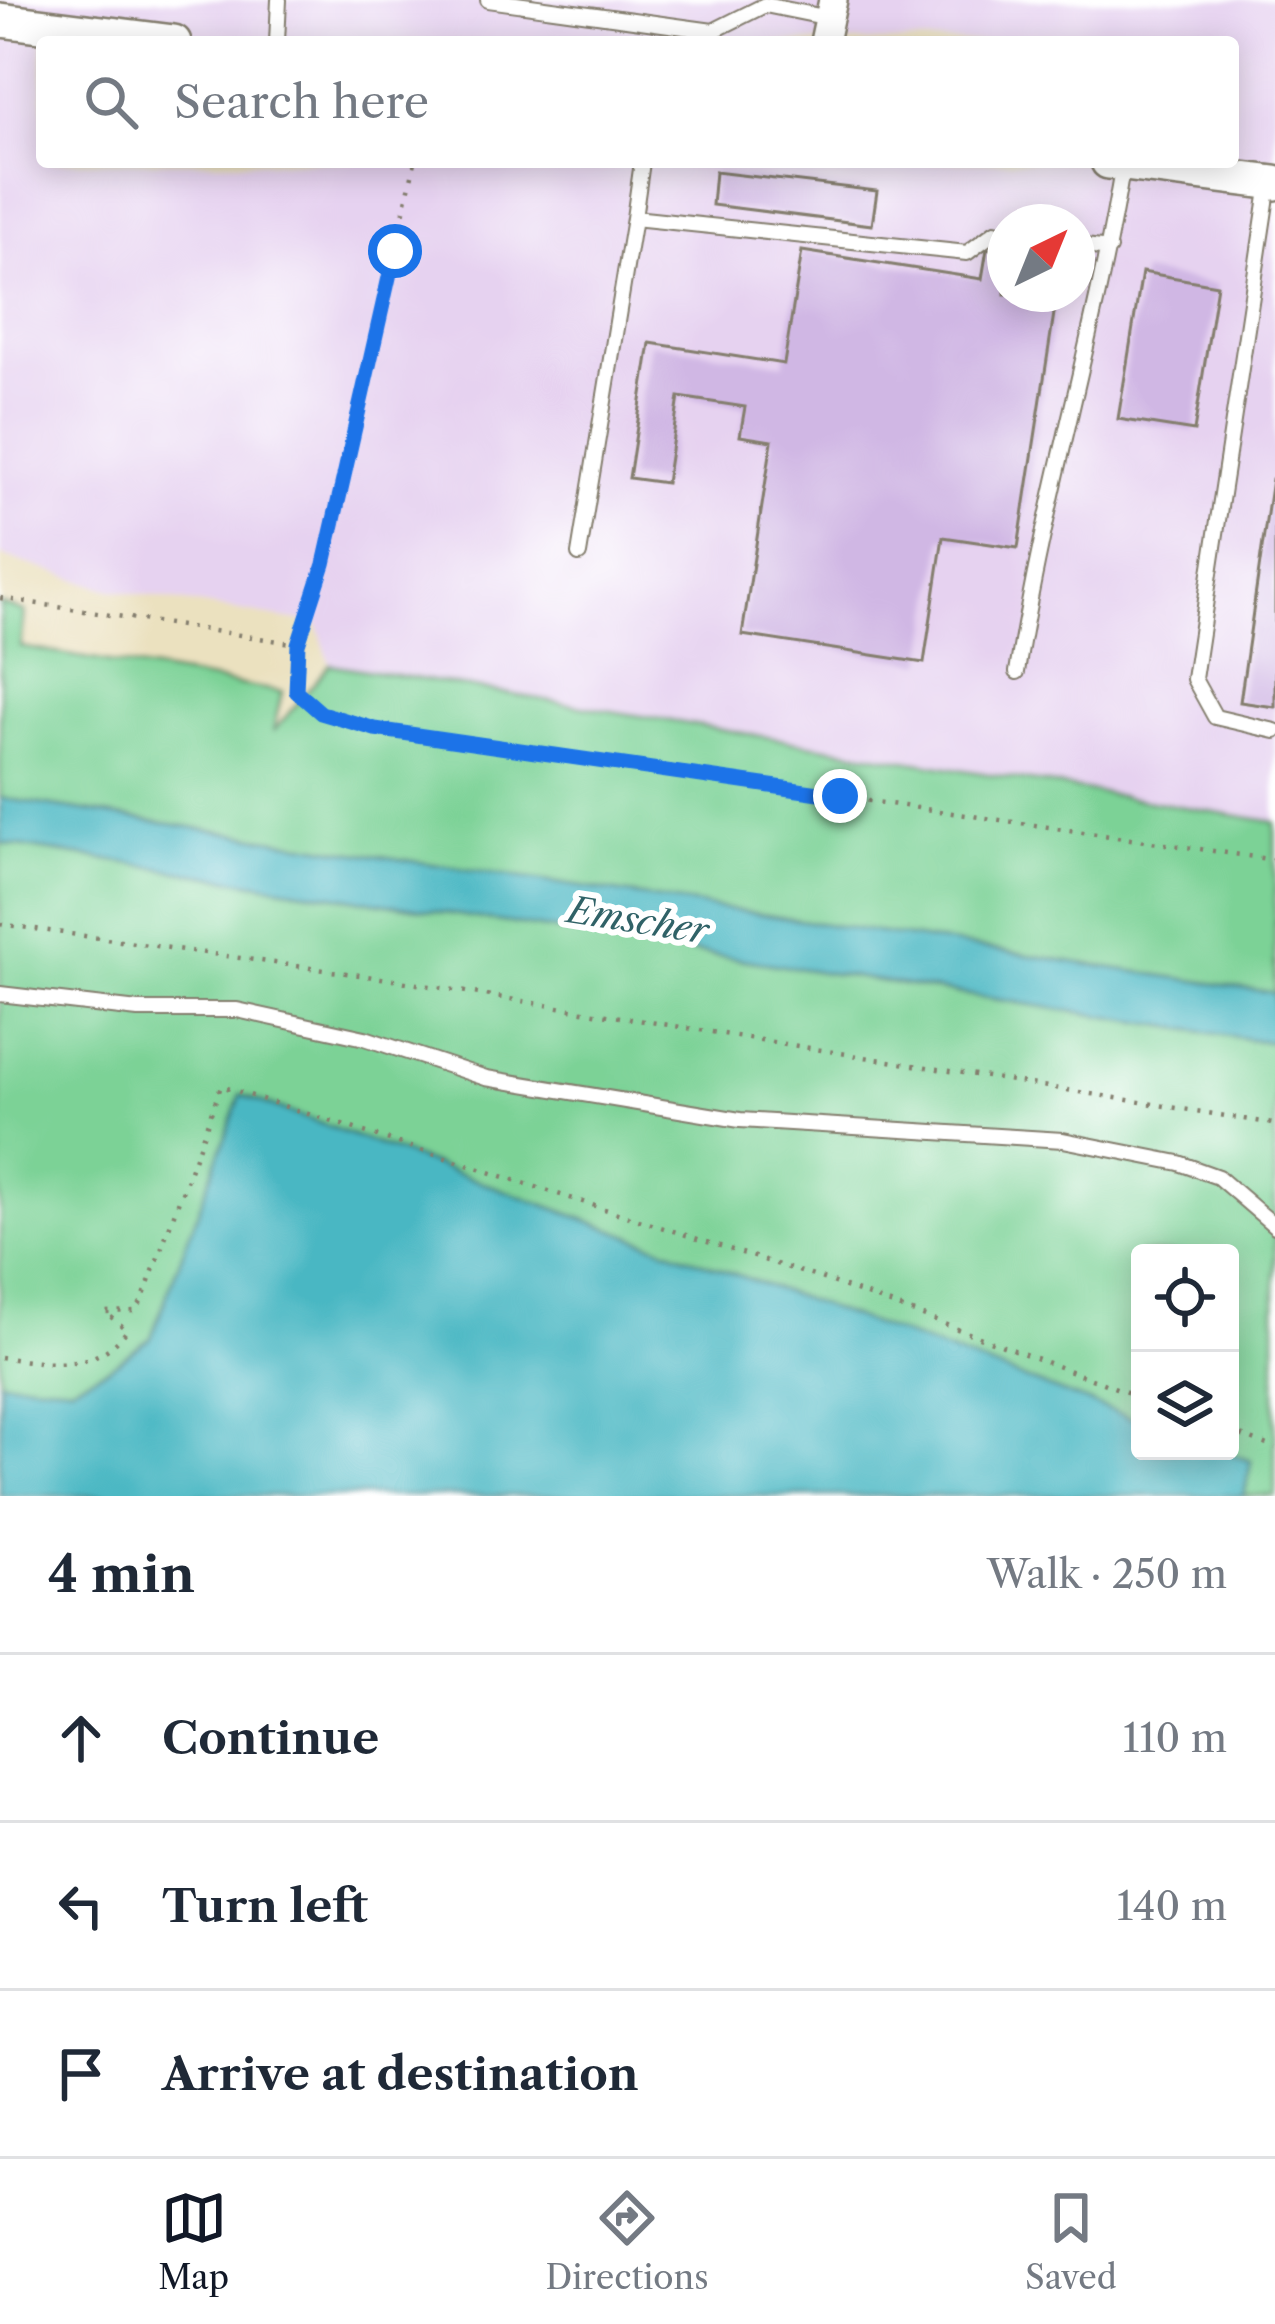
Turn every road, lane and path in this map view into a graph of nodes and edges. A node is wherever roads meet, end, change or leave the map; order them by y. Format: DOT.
graph roads {
  1 [pos="279,0"];
  2 [pos="488,0"];
  3 [pos="0,20"];
  4 [pos="829,20"];
  5 [pos="127,36"];
  6 [pos="277,36"];
  7 [pos="414,168"];
  8 [pos="641,168"];
  9 [pos="1116,168"];
  10 [pos="1157,168"];
  11 [pos="1272,182"];
  12 [pos="634,218"];
  13 [pos="987,238"];
  14 [pos="1095,247"];
  15 [pos="1109,249"];
  16 [pos="579,554"];
  17 [pos="0,598"];
  18 [pos="298,644"];
  19 [pos="1017,672"];
  20 [pos="1275,731"];
  21 [pos="1275,860"];
  22 [pos="0,924"];
  23 [pos="0,994"];
  24 [pos="1275,1124"];
  25 [pos="1275,1226"];
  26 [pos="0,1357"];
  27 [pos="1131,1394"];
  28 [pos="1239,1434"];
  29 [pos="1275,1448"];
  1 -- 6 [label="lane"];
  2 -- 4 [label="lane"];
  3 -- 5 [label="street"];
  7 -- 18 [label="path"];
  8 -- 12 [label="lane"];
  9 -- 15 [label="lane"];
  10 -- 11 [label="street"];
  11 -- 20 [label="lane"];
  12 -- 13 [label="lane"];
  12 -- 16 [label="lane"];
  14 -- 15 [label="lane"];
  15 -- 19 [label="lane"];
  17 -- 18 [label="path"];
  18 -- 21 [label="path"];
  22 -- 24 [label="path"];
  23 -- 25 [label="lane"];
  26 -- 27 [label="path"];
  28 -- 29 [label="path"];
}
